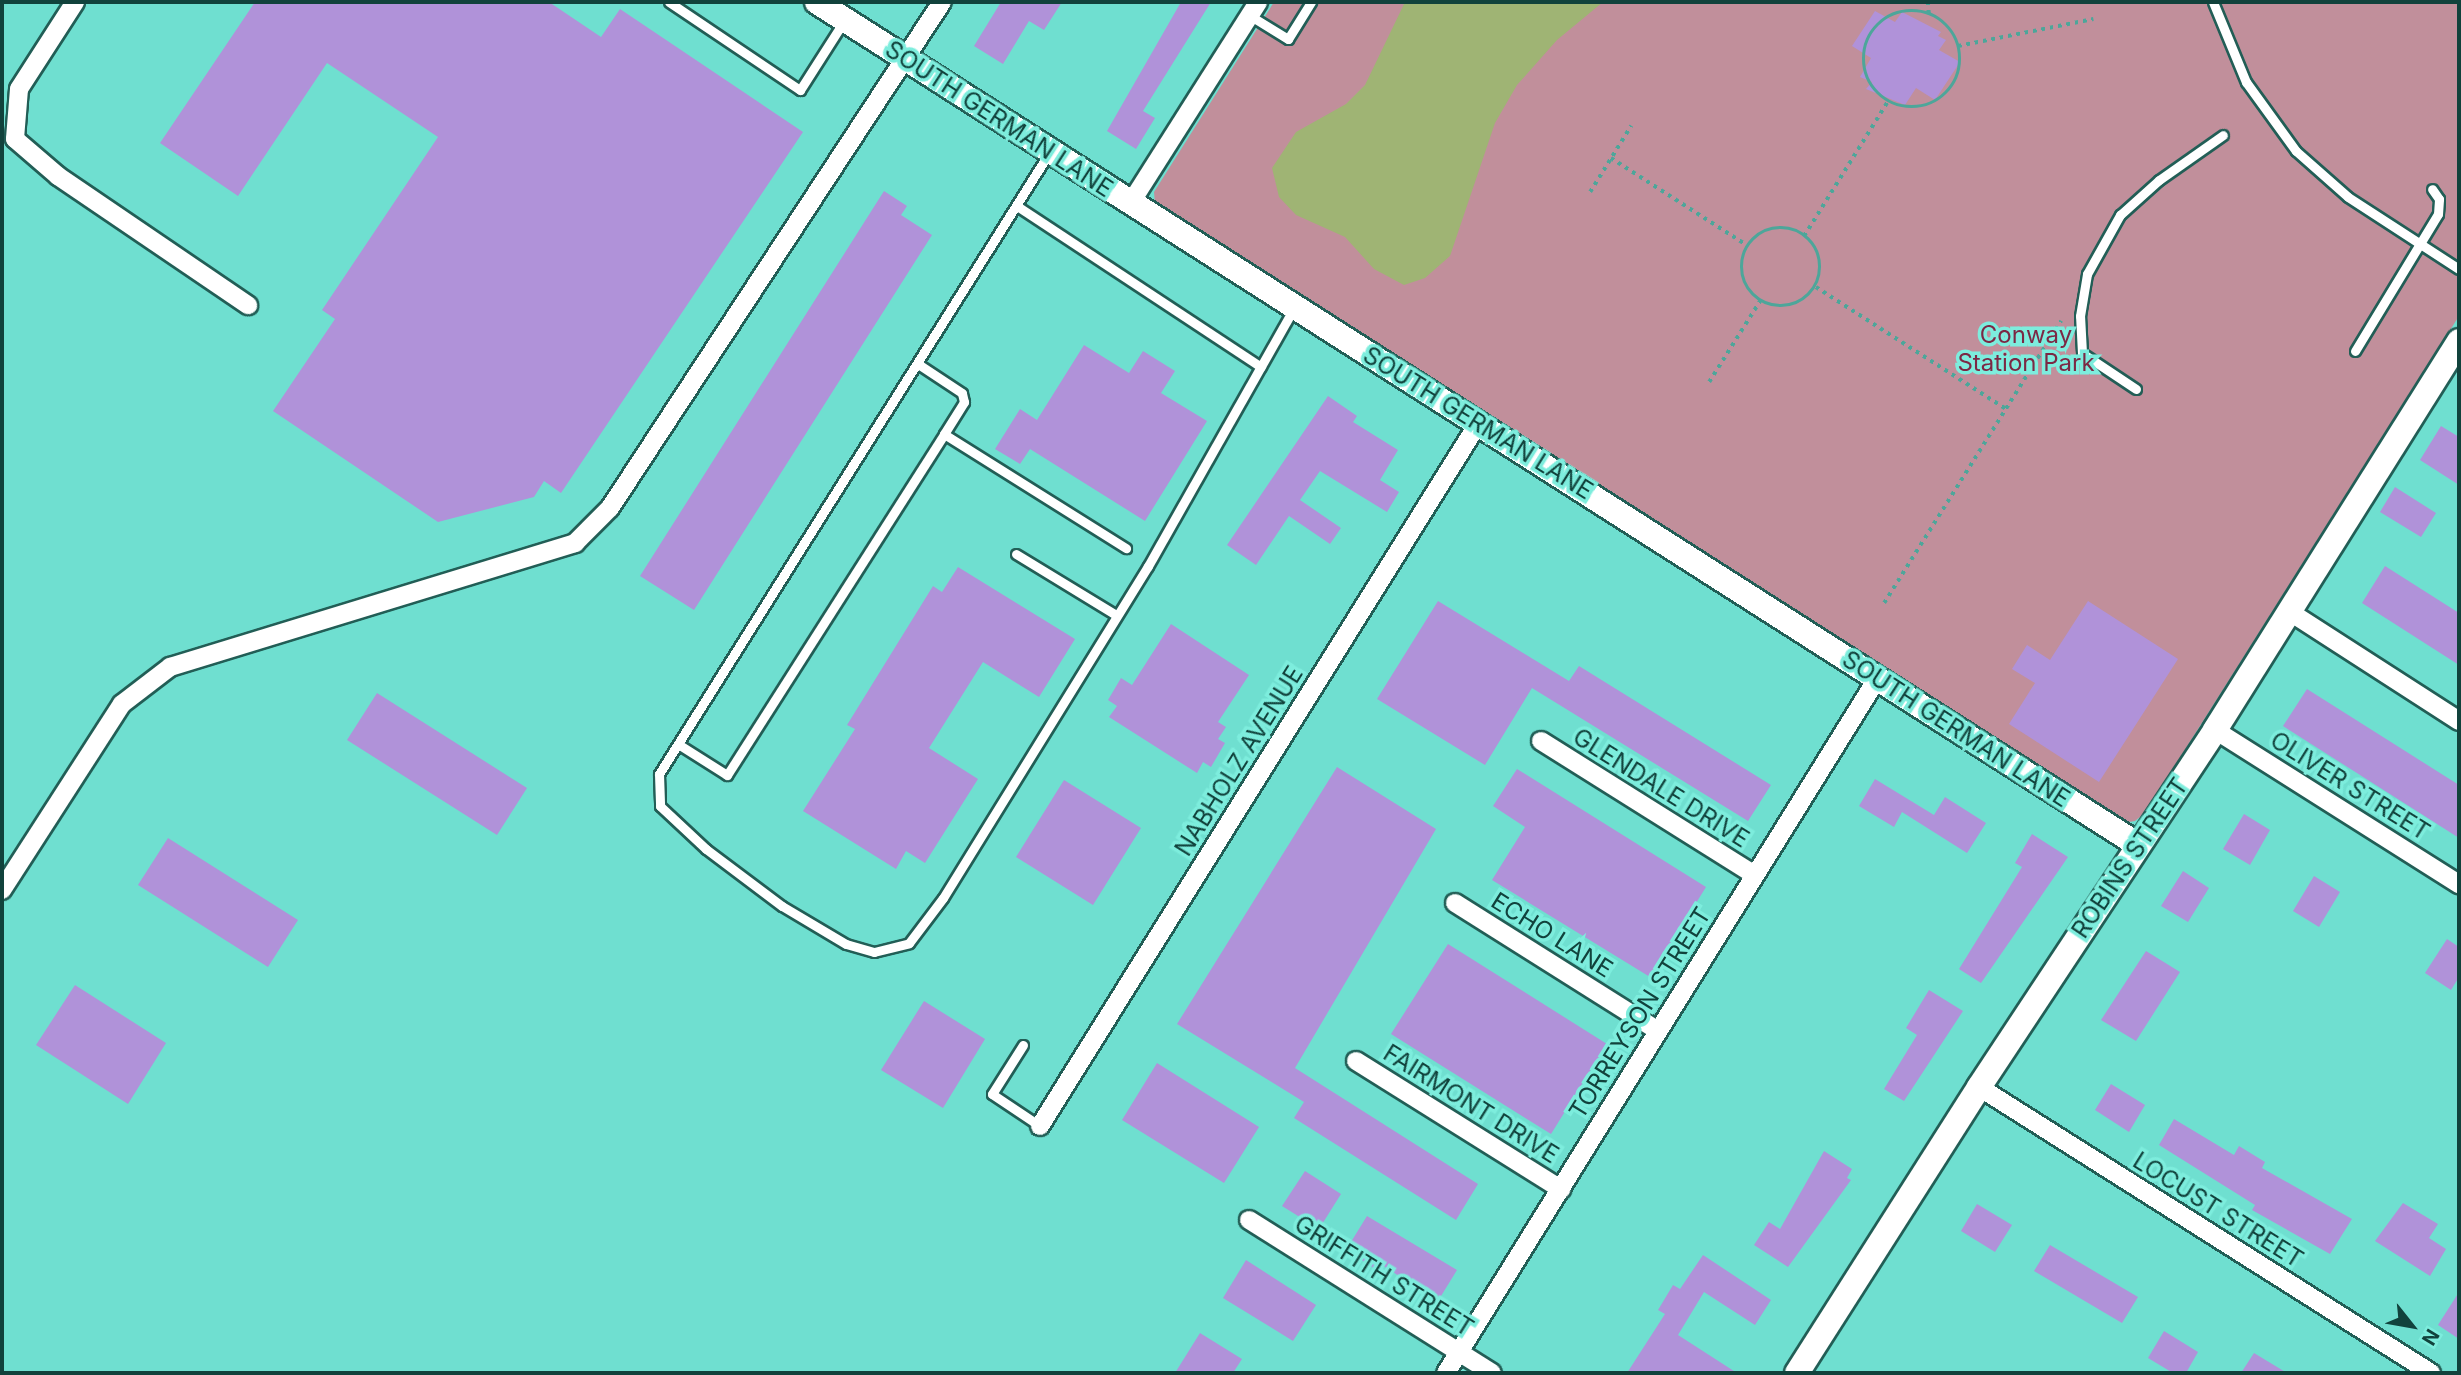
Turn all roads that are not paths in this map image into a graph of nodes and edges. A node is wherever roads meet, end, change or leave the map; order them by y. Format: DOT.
graph roads {
  1 [pos="75,2"];
  2 [pos="669,2"];
  3 [pos="817,2"];
  4 [pos="942,2"];
  5 [pos="1311,2"];
  6 [pos="2213,2"];
  7 [pos="1253,8"];
  8 [pos="845,19"];
  9 [pos="906,59"];
  10 [pos="2223,135"];
  11 [pos="1050,152"];
  12 [pos="2432,189"];
  13 [pos="1130,204"];
  14 [pos="1017,206"];
  15 [pos="2420,244"];
  16 [pos="2459,269"];
  17 [pos="248,305"];
  18 [pos="1294,308"];
  19 [pos="2459,341"];
  20 [pos="2354,351"];
  21 [pos="918,364"];
  22 [pos="1261,367"];
  23 [pos="2136,389"];
  24 [pos="1479,422"];
  25 [pos="944,434"];
  26 [pos="1126,548"];
  27 [pos="1016,554"];
  28 [pos="2290,612"];
  29 [pos="1116,615"];
  30 [pos="1877,679"];
  31 [pos="2459,721"];
  32 [pos="2216,730"];
  33 [pos="1541,741"];
  34 [pos="678,744"];
  35 [pos="2138,845"];
  36 [pos="1755,875"];
  37 [pos="2459,884"];
  38 [pos="2,891"];
  39 [pos="1455,903"];
  40 [pos="1658,1031"];
  41 [pos="1023,1045"];
  42 [pos="1356,1062"];
  43 [pos="1979,1087"];
  44 [pos="1040,1126"];
  45 [pos="1561,1189"];
  46 [pos="1249,1220"];
  47 [pos="1459,1352"];
  48 [pos="1446,1373"];
  49 [pos="1492,1373"];
  50 [pos="1797,1373"];
  51 [pos="2431,1373"];
  1 -- 17 [label="street"];
  2 -- 8 [label="lane"];
  3 -- 8 [label="street, SOUTH GERMAN LANE"];
  4 -- 9 [label="street"];
  5 -- 7 [label="lane"];
  6 -- 15 [label="lane"];
  7 -- 13 [label="street"];
  8 -- 9 [label="street, SOUTH GERMAN LANE"];
  9 -- 11 [label="street, SOUTH GERMAN LANE"];
  9 -- 38 [label="street"];
  10 -- 23 [label="lane"];
  11 -- 13 [label="street, SOUTH GERMAN LANE"];
  11 -- 14 [label="lane"];
  12 -- 15 [label="lane"];
  13 -- 18 [label="street, SOUTH GERMAN LANE"];
  14 -- 21 [label="lane"];
  14 -- 22 [label="lane"];
  15 -- 16 [label="lane"];
  15 -- 20 [label="lane"];
  18 -- 22 [label="lane"];
  18 -- 24 [label="street, SOUTH GERMAN LANE"];
  19 -- 28 [label="street, ROBINS STREET"];
  21 -- 25 [label="lane"];
  21 -- 34 [label="lane"];
  22 -- 29 [label="lane"];
  24 -- 30 [label="street, SOUTH GERMAN LANE"];
  24 -- 44 [label="street, NABHOLZ AVENUE"];
  25 -- 26 [label="lane"];
  25 -- 34 [label="lane"];
  27 -- 29 [label="lane"];
  28 -- 31 [label="street"];
  28 -- 32 [label="street, ROBINS STREET"];
  29 -- 34 [label="lane"];
  30 -- 35 [label="street, SOUTH GERMAN LANE"];
  30 -- 36 [label="street, TORREYSON STREET"];
  32 -- 35 [label="street, ROBINS STREET"];
  32 -- 37 [label="street, OLIVER STREET"];
  33 -- 36 [label="street, GLENDALE DRIVE"];
  35 -- 43 [label="street, ROBINS STREET"];
  36 -- 40 [label="street, TORREYSON STREET"];
  39 -- 40 [label="street, ECHO LANE"];
  40 -- 45 [label="street, TORREYSON STREET"];
  41 -- 44 [label="lane"];
  42 -- 45 [label="street, FAIRMONT DRIVE"];
  43 -- 50 [label="street, ROBINS STREET"];
  43 -- 51 [label="street, LOCUST STREET"];
  45 -- 47 [label="street, TORREYSON STREET"];
  46 -- 47 [label="street, GRIFFITH STREET"];
  47 -- 48 [label="street, TORREYSON STREET"];
  47 -- 49 [label="street, GRIFFITH STREET"];
}
